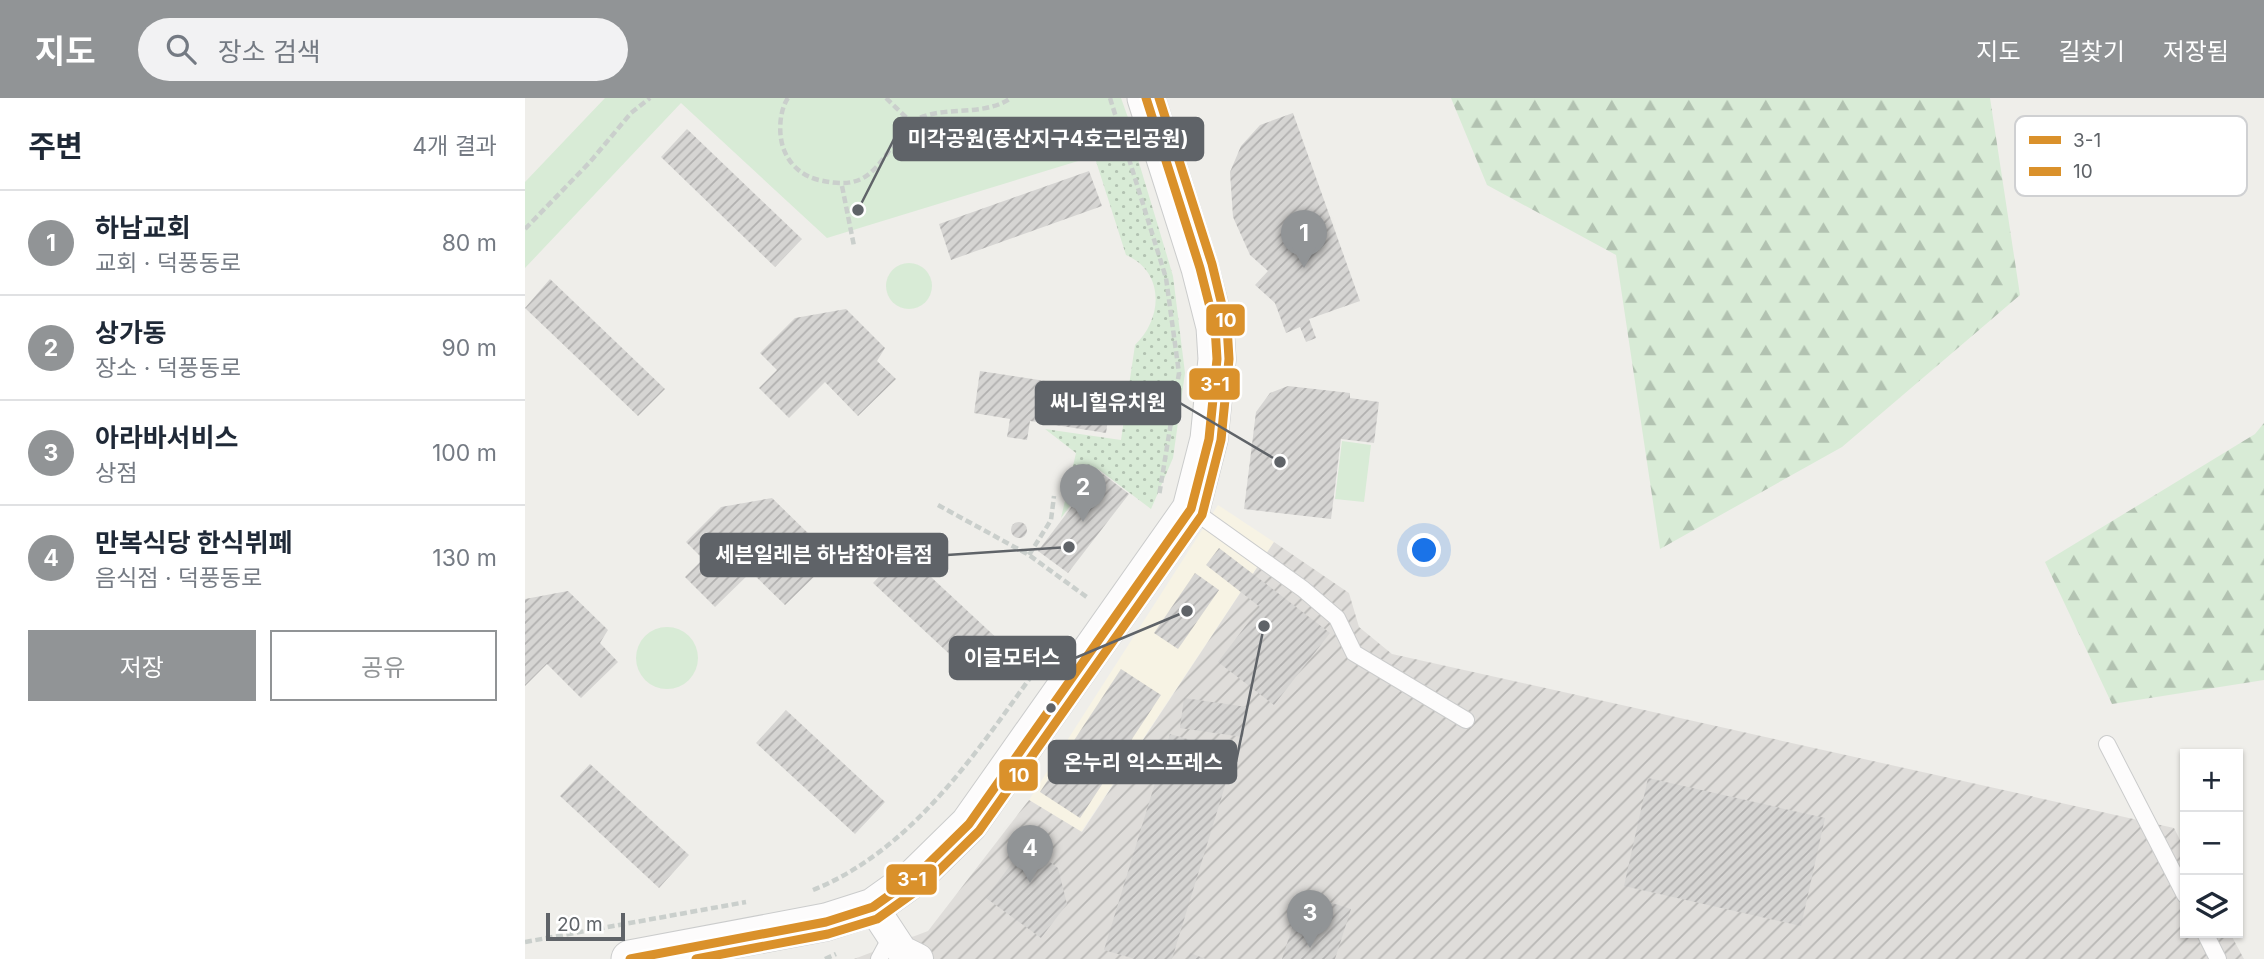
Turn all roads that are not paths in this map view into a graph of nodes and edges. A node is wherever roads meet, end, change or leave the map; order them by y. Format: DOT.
graph roads {
  1 [pos="1146,98"];
  2 [pos="1174,507"];
  3 [pos="1466,720"];
  4 [pos="2107,744"];
  5 [pos="2180,885"];
  6 [pos="881,934"];
  7 [pos="2208,938"];
  8 [pos="744,949"];
  9 [pos="630,959"];
  10 [pos="918,959"];
  11 [pos="2218,959"];
  1 -- 2 [label="street"];
  2 -- 3 [label="lane"];
  2 -- 6 [label="street"];
  4 -- 5 [label="lane"];
  6 -- 8 [label="street"];
  6 -- 10 [label="street"];
  7 -- 11 [label="lane"];
  8 -- 9 [label="street"];
}
